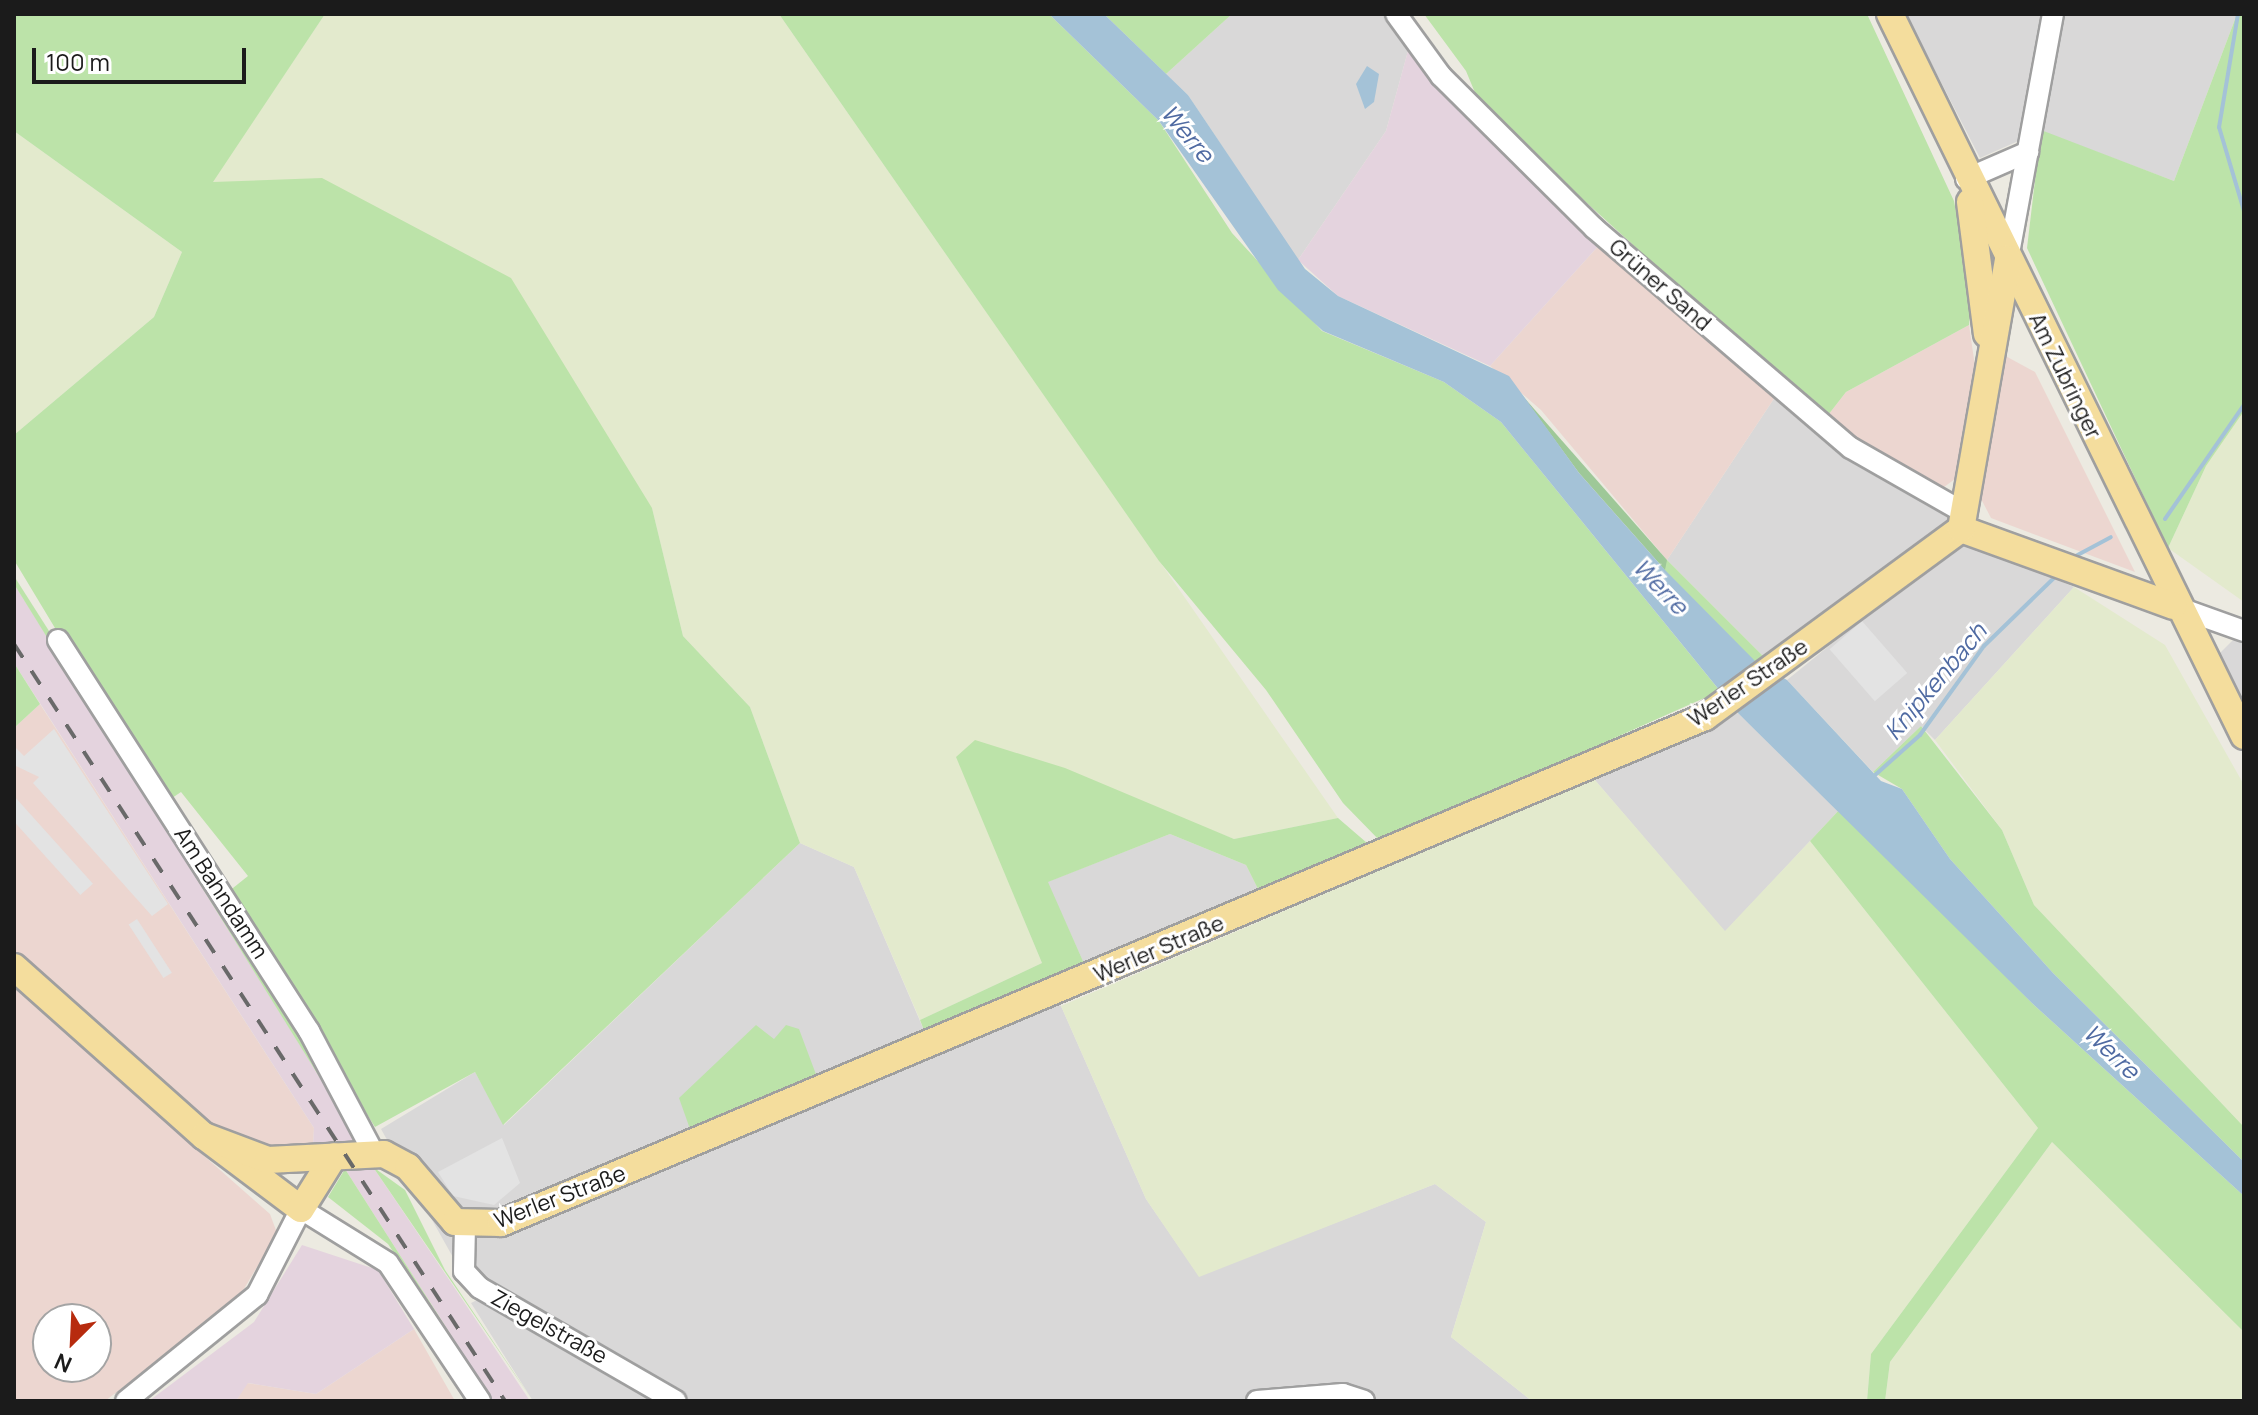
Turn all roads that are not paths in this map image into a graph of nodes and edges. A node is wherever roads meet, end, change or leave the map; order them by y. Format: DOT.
graph roads {
  1 [pos="1396,14"];
  2 [pos="1890,14"];
  3 [pos="2053,14"];
  4 [pos="2028,152"];
  5 [pos="1966,179"];
  6 [pos="2008,259"];
  7 [pos="1990,354"];
  8 [pos="1962,521"];
  9 [pos="2174,606"];
  10 [pos="2244,631"];
  11 [pos="58,640"];
  12 [pos="2244,736"];
  13 [pos="14,967"];
  14 [pos="204,1136"];
  15 [pos="373,1152"];
  16 [pos="334,1156"];
  17 [pos="301,1209"];
  18 [pos="465,1226"];
  19 [pos="126,1401"];
  20 [pos="480,1401"];
  21 [pos="676,1401"];
  22 [pos="1257,1401"];
  23 [pos="1364,1401"];
  1 -- 8 [label="street, Grüner Sand"];
  2 -- 5 [label="main road, Am Zubringer"];
  3 -- 4 [label="street"];
  4 -- 5 [label="street"];
  4 -- 6 [label="street"];
  5 -- 6 [label="main road, Am Zubringer"];
  5 -- 7 [label="main road"];
  6 -- 7 [label="main road"];
  6 -- 9 [label="main road, Am Zubringer"];
  7 -- 8 [label="main road"];
  8 -- 9 [label="main road"];
  8 -- 18 [label="main road, Werler Straße"];
  9 -- 10 [label="street"];
  9 -- 12 [label="main road, Am Zubringer"];
  11 -- 15 [label="street, Am Bahndamm"];
  13 -- 14 [label="main road"];
  14 -- 16 [label="main road"];
  14 -- 17 [label="main road"];
  15 -- 16 [label="main road"];
  15 -- 18 [label="main road, Werler Straße"];
  16 -- 17 [label="main road"];
  17 -- 19 [label="street"];
  17 -- 20 [label="street"];
  18 -- 21 [label="street, Ziegelstraße"];
  22 -- 23 [label="street"];
}
